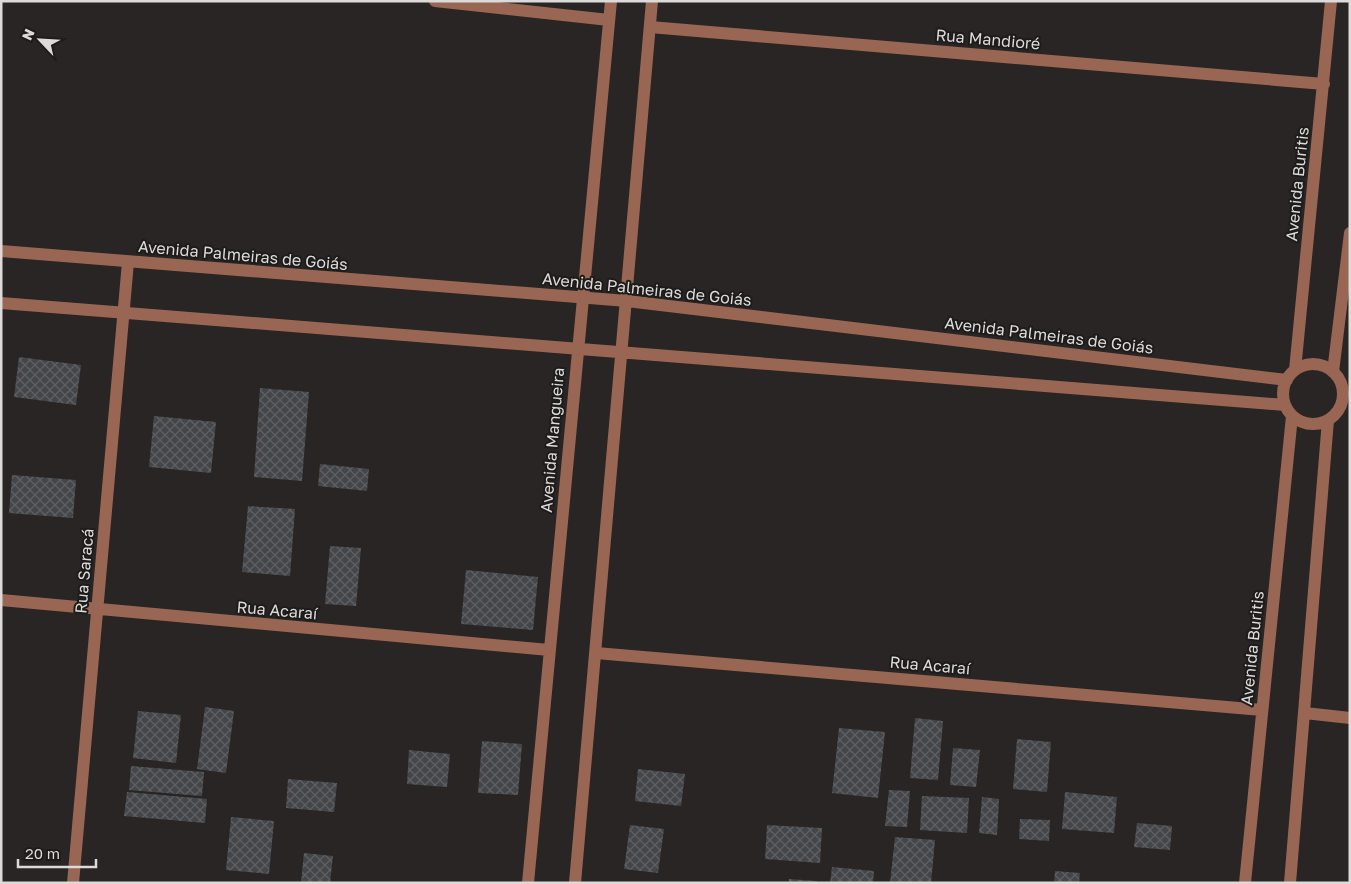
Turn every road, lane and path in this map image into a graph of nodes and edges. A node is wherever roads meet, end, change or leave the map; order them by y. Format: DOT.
graph roads {
  1 [pos="435,1"];
  2 [pos="611,1"];
  3 [pos="652,1"];
  4 [pos="1331,1"];
  5 [pos="609,20"];
  6 [pos="650,27"];
  7 [pos="1324,84"];
  8 [pos="1350,233"];
  9 [pos="1,251"];
  10 [pos="128,262"];
  11 [pos="582,298"];
  12 [pos="627,301"];
  13 [pos="1,303"];
  14 [pos="123,312"];
  15 [pos="577,348"];
  16 [pos="623,351"];
  17 [pos="1296,370"];
  18 [pos="1334,372"];
  19 [pos="1286,380"];
  20 [pos="1345,384"];
  21 [pos="1288,410"];
  22 [pos="1344,411"];
  23 [pos="1328,420"];
  24 [pos="1,600"];
  25 [pos="97,610"];
  26 [pos="549,650"];
  27 [pos="596,653"];
  28 [pos="1262,710"];
  29 [pos="1305,713"];
  30 [pos="1350,718"];
  31 [pos="73,883"];
  32 [pos="528,883"];
  33 [pos="575,883"];
  34 [pos="1245,883"];
  35 [pos="1290,883"];
  1 -- 5 [label="street"];
  2 -- 5 [label="street, Avenida Mangueira"];
  3 -- 6 [label="street"];
  4 -- 7 [label="street, Avenida Buritis"];
  5 -- 11 [label="street, Avenida Mangueira"];
  6 -- 7 [label="street, Rua Mandioré"];
  6 -- 12 [label="street"];
  7 -- 17 [label="street, Avenida Buritis"];
  8 -- 18 [label="street"];
  9 -- 10 [label="street, Avenida Palmeiras de Goiás"];
  10 -- 11 [label="street, Avenida Palmeiras de Goiás"];
  10 -- 14 [label="street, Rua Saracá"];
  11 -- 12 [label="street, Avenida Palmeiras de Goiás"];
  11 -- 15 [label="street, Avenida Mangueira"];
  12 -- 16 [label="street"];
  12 -- 19 [label="street, Avenida Palmeiras de Goiás"];
  13 -- 14 [label="street"];
  14 -- 15 [label="street"];
  14 -- 25 [label="street, Rua Saracá"];
  15 -- 16 [label="street"];
  15 -- 26 [label="street, Avenida Mangueira"];
  16 -- 21 [label="street"];
  16 -- 27 [label="street"];
  17 -- 18 [label="street"];
  17 -- 19 [label="street"];
  18 -- 20 [label="street"];
  19 -- 21 [label="street"];
  20 -- 22 [label="street"];
  21 -- 23 [label="street"];
  21 -- 28 [label="street, Avenida Buritis"];
  22 -- 23 [label="street"];
  23 -- 29 [label="street"];
  24 -- 25 [label="street, Rua Acaraí"];
  25 -- 26 [label="street, Rua Acaraí"];
  25 -- 31 [label="street, Rua Saracá"];
  26 -- 32 [label="street, Avenida Mangueira"];
  27 -- 28 [label="street, Rua Acaraí"];
  27 -- 33 [label="street"];
  28 -- 34 [label="street, Avenida Buritis"];
  29 -- 30 [label="street"];
  29 -- 35 [label="street"];
}
